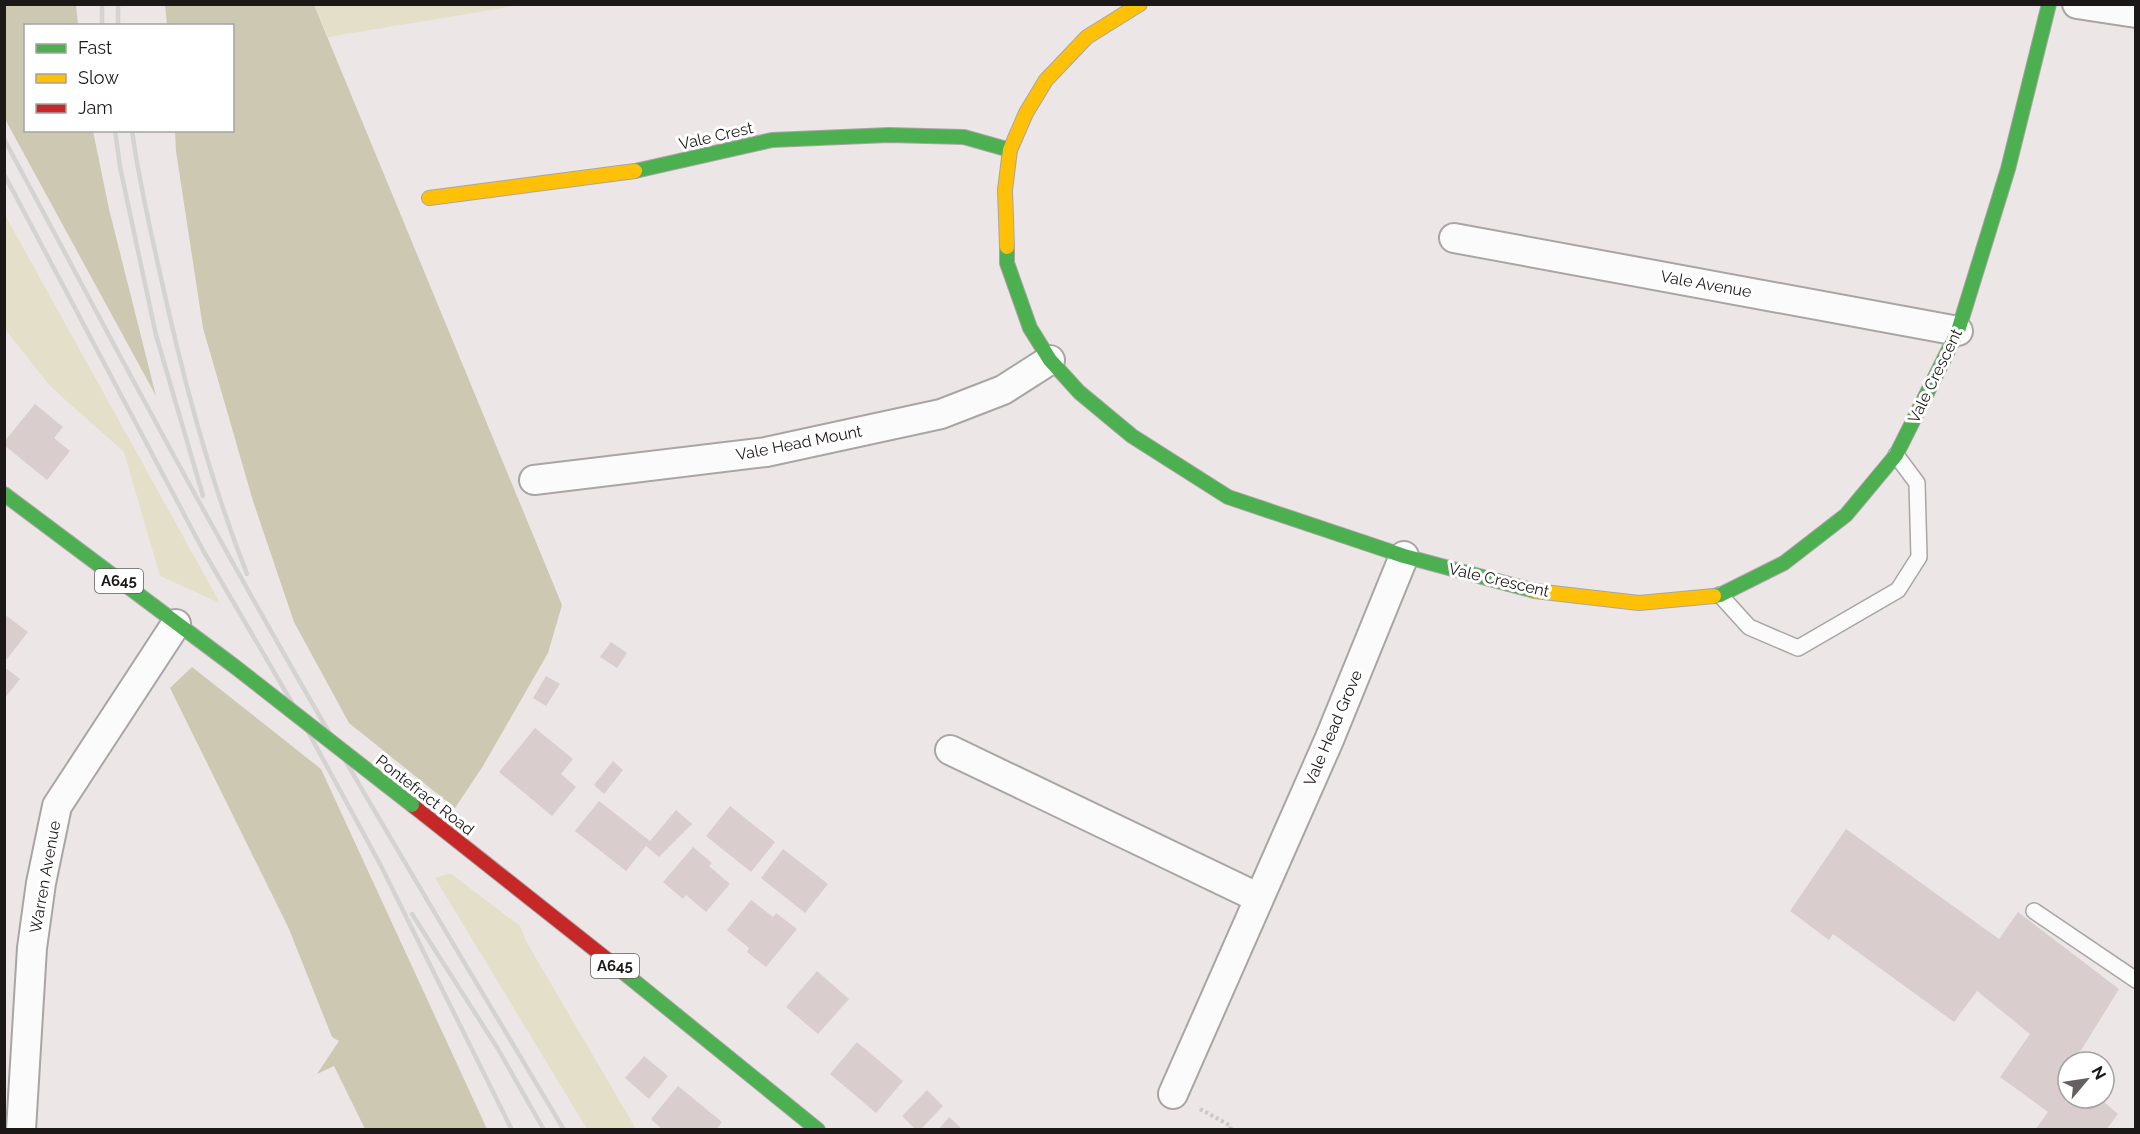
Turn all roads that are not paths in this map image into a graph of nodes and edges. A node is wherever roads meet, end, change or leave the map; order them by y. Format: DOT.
graph roads {
  1 [pos="1140,4"];
  2 [pos="2049,4"];
  3 [pos="2077,4"];
  4 [pos="2136,14"];
  5 [pos="1010,150"];
  6 [pos="429,198"];
  7 [pos="1454,238"];
  8 [pos="1958,331"];
  9 [pos="1050,360"];
  10 [pos="1896,455"];
  11 [pos="534,480"];
  12 [pos="4,495"];
  13 [pos="1404,556"];
  14 [pos="1720,595"];
  15 [pos="176,624"];
  16 [pos="950,750"];
  17 [pos="1259,898"];
  18 [pos="2034,911"];
  19 [pos="2136,980"];
  20 [pos="1173,1094"];
  21 [pos="21,1130"];
  22 [pos="818,1130"];
  1 -- 5 [label="street, Vale Crescent"];
  2 -- 8 [label="street, Vale Crescent"];
  3 -- 4 [label="street"];
  5 -- 6 [label="street, Vale Crest"];
  5 -- 9 [label="street, Vale Crescent"];
  7 -- 8 [label="street, Vale Avenue"];
  8 -- 10 [label="street, Vale Crescent"];
  9 -- 11 [label="street, Vale Head Mount"];
  9 -- 13 [label="street, Vale Crescent"];
  10 -- 14 [label="street, Vale Crescent"];
  10 -- 14 [label="lane"];
  12 -- 15 [label="street, Pontefract Road / A645"];
  13 -- 14 [label="street, Vale Crescent"];
  13 -- 17 [label="street, Vale Head Grove"];
  15 -- 21 [label="street, Warren Avenue"];
  15 -- 22 [label="street, Pontefract Road / A645, bridge"];
  16 -- 17 [label="street"];
  17 -- 20 [label="street, Vale Head Grove"];
  18 -- 19 [label="lane"];
}
